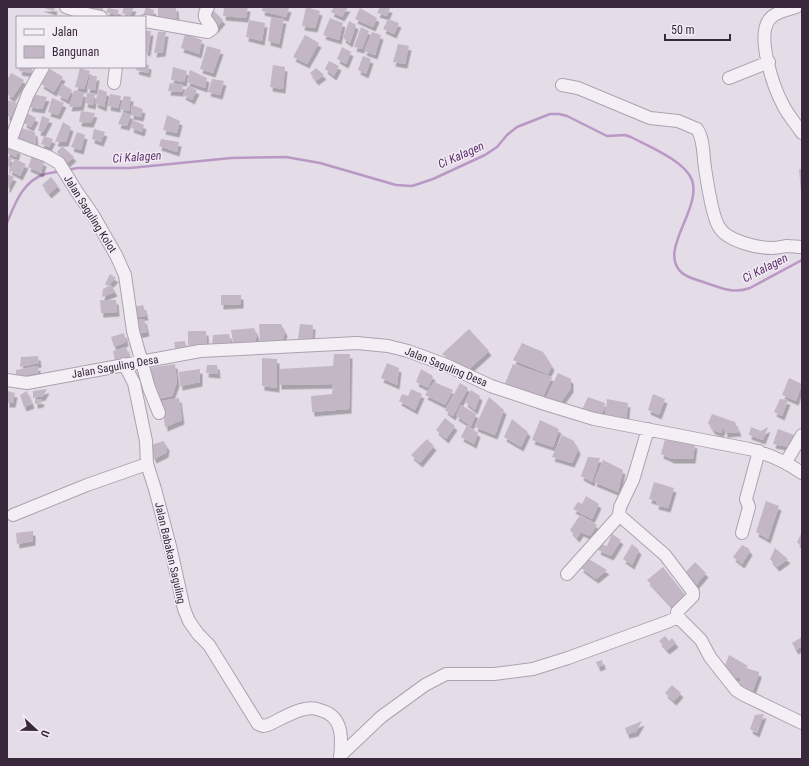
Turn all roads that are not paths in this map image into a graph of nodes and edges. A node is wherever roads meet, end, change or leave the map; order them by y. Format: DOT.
graph roads {
  1 [pos="66,7"];
  2 [pos="208,7"];
  3 [pos="796,7"];
  4 [pos="96,16"];
  5 [pos="146,21"];
  6 [pos="768,62"];
  7 [pos="42,68"];
  8 [pos="116,68"];
  9 [pos="729,78"];
  10 [pos="114,83"];
  11 [pos="562,85"];
  12 [pos="802,133"];
  13 [pos="9,141"];
  14 [pos="802,247"];
  15 [pos="142,362"];
  16 [pos="124,364"];
  17 [pos="7,380"];
  18 [pos="159,413"];
  19 [pos="648,429"];
  20 [pos="802,435"];
  21 [pos="759,451"];
  22 [pos="786,462"];
  23 [pos="147,464"];
  24 [pos="802,473"];
  25 [pos="13,516"];
  26 [pos="619,516"];
  27 [pos="742,533"];
  28 [pos="567,574"];
  29 [pos="678,617"];
  30 [pos="802,723"];
  31 [pos="340,757"];
  1 -- 4 [label="street"];
  2 -- 5 [label="street"];
  3 -- 6 [label="street"];
  6 -- 9 [label="street"];
  6 -- 12 [label="street"];
  7 -- 13 [label="street"];
  8 -- 10 [label="street"];
  11 -- 14 [label="street"];
  13 -- 15 [label="street, Jalan Saguling Kolot"];
  15 -- 16 [label="street, Jalan Saguling Desa"];
  15 -- 18 [label="street, Jalan Saguling Kolot"];
  15 -- 19 [label="street, Jalan Saguling Desa"];
  16 -- 17 [label="street, Jalan Saguling Desa"];
  16 -- 23 [label="street, Jalan Babakan Saguling"];
  19 -- 21 [label="street, Jalan Saguling Desa"];
  19 -- 26 [label="street"];
  20 -- 22 [label="street"];
  21 -- 22 [label="street, Jalan Saguling Desa"];
  21 -- 27 [label="street"];
  22 -- 24 [label="street, Jalan Saguling Desa"];
  23 -- 25 [label="street"];
  23 -- 31 [label="street, Jalan Babakan Saguling"];
  26 -- 28 [label="street"];
  26 -- 29 [label="street"];
  29 -- 30 [label="street"];
  29 -- 31 [label="street"];
}
